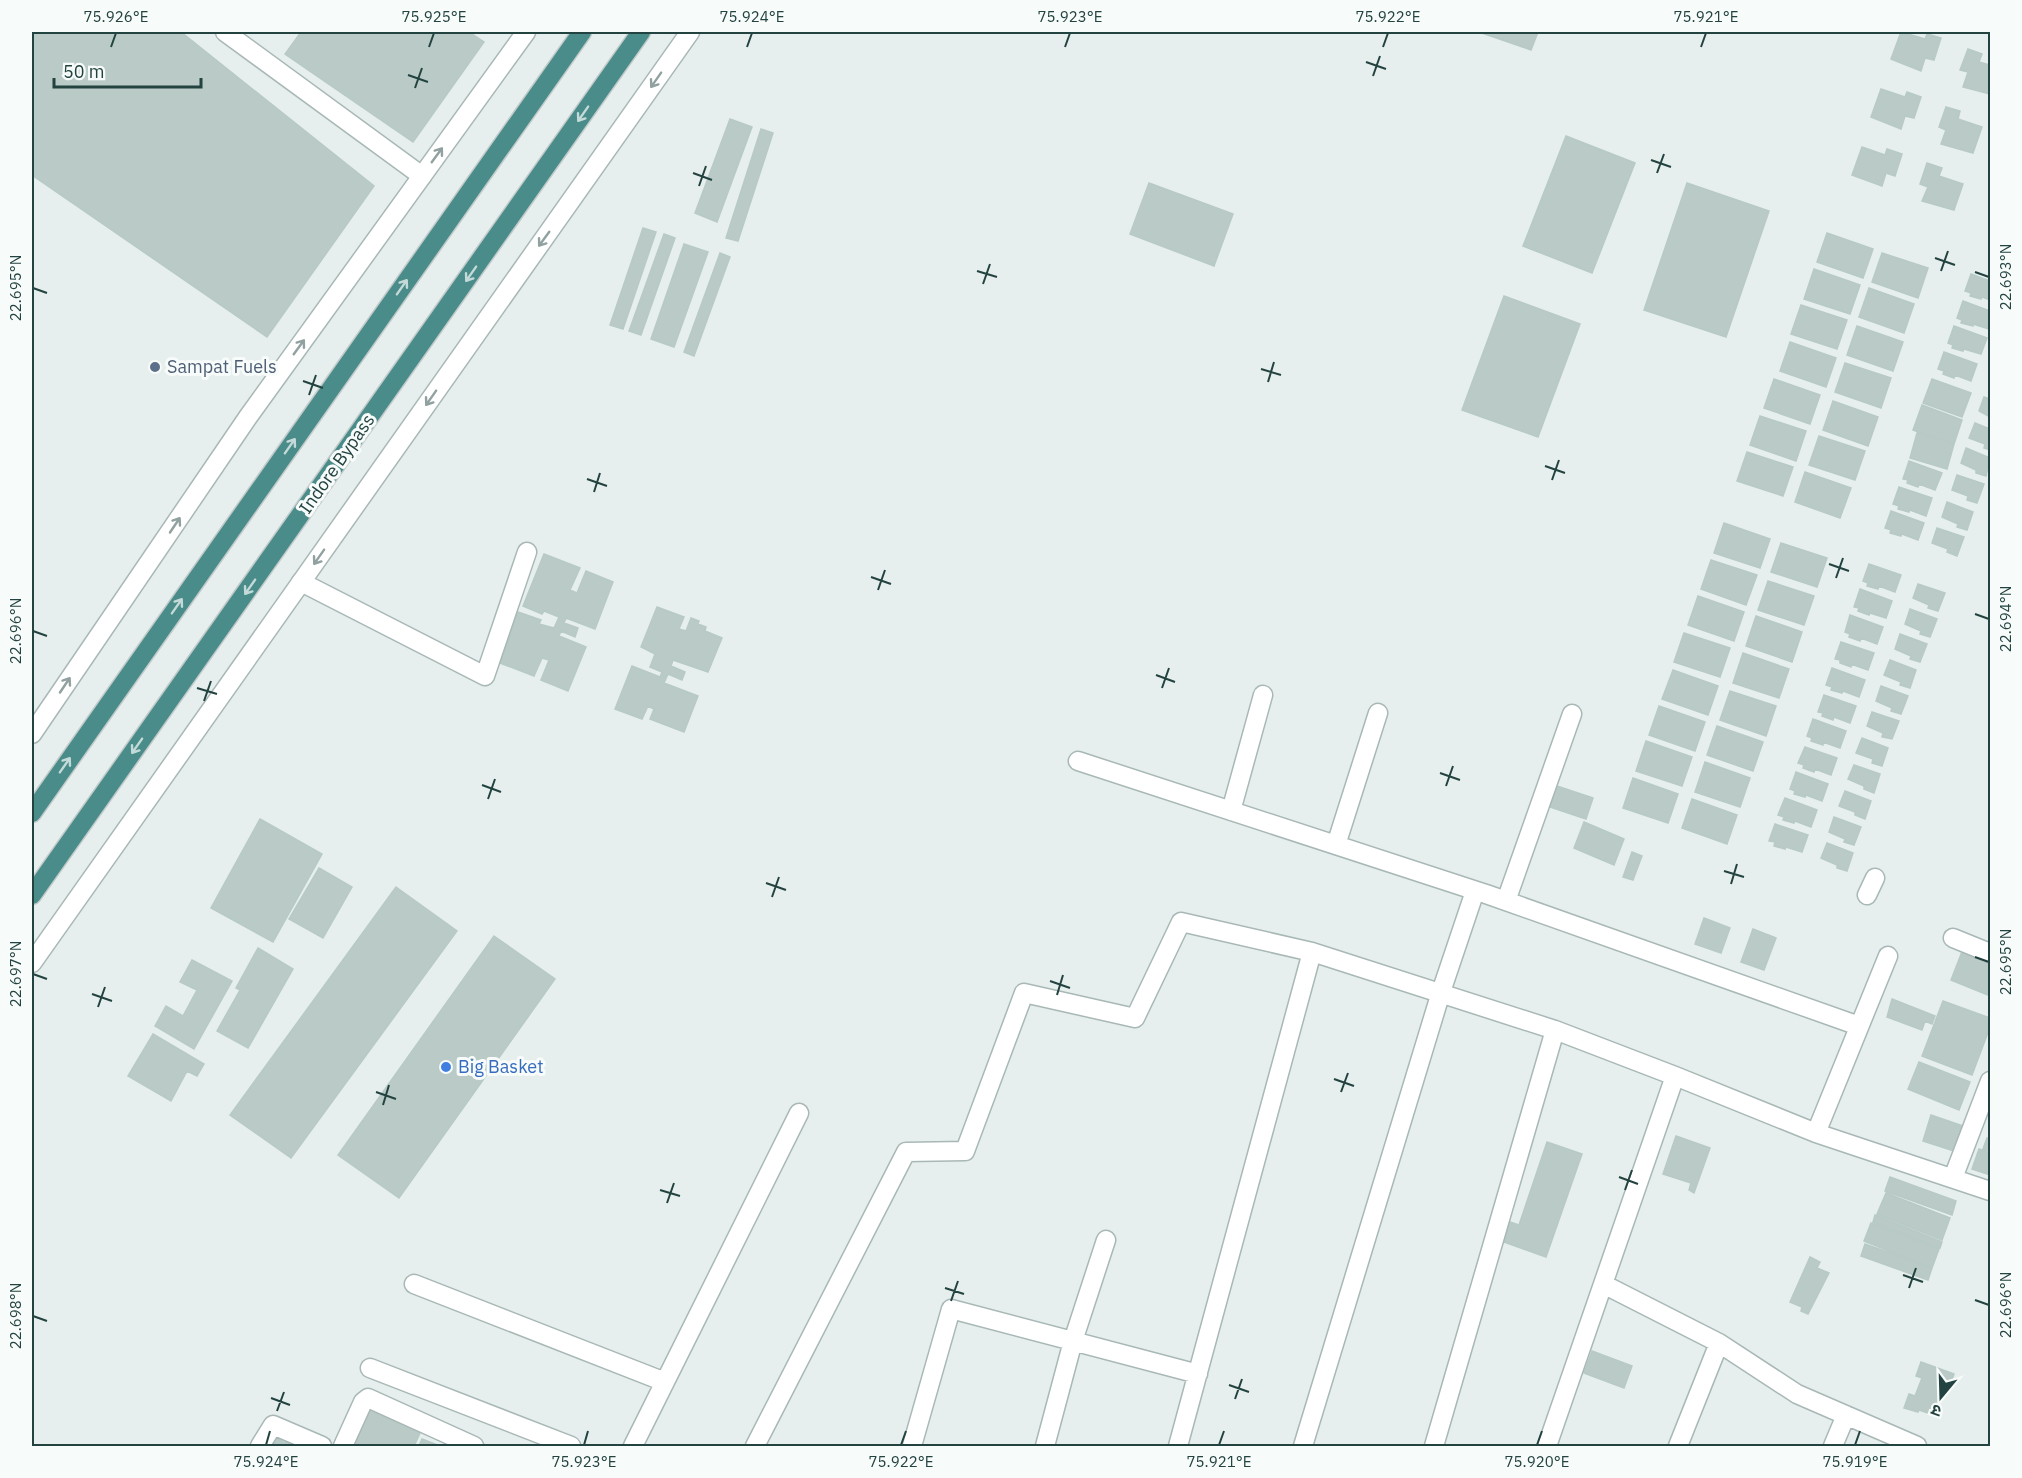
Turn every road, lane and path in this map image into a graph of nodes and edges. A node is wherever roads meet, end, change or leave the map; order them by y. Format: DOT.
graph roads {
  1 [pos="225,32"];
  2 [pos="526,32"];
  3 [pos="582,32"];
  4 [pos="641,32"];
  5 [pos="690,32"];
  6 [pos="422,176"];
  7 [pos="527,552"];
  8 [pos="301,582"];
  9 [pos="1263,695"];
  10 [pos="1378,713"];
  11 [pos="1572,714"];
  12 [pos="32,734"];
  13 [pos="1078,761"];
  14 [pos="1231,811"];
  15 [pos="32,813"];
  16 [pos="1336,845"];
  17 [pos="1875,878"];
  18 [pos="1474,891"];
  19 [pos="32,895"];
  20 [pos="1867,895"];
  21 [pos="1506,901"];
  22 [pos="1953,938"];
  23 [pos="1312,952"];
  24 [pos="1990,953"];
  25 [pos="1888,956"];
  26 [pos="32,963"];
  27 [pos="1441,992"];
  28 [pos="1859,1026"];
  29 [pos="1555,1030"];
  30 [pos="1675,1076"];
  31 [pos="1990,1081"];
  32 [pos="799,1113"];
  33 [pos="1816,1133"];
  34 [pos="1953,1178"];
  35 [pos="1990,1191"];
  36 [pos="1106,1240"];
  37 [pos="414,1284"];
  38 [pos="1603,1284"];
  39 [pos="1073,1341"];
  40 [pos="1719,1343"];
  41 [pos="370,1368"];
  42 [pos="1198,1374"];
  43 [pos="665,1382"];
  44 [pos="1845,1415"];
  45 [pos="260,1446"];
  46 [pos="322,1446"];
  47 [pos="343,1446"];
  48 [pos="474,1446"];
  49 [pos="571,1446"];
  50 [pos="633,1446"];
  51 [pos="755,1446"];
  52 [pos="912,1446"];
  53 [pos="1045,1446"];
  54 [pos="1178,1446"];
  55 [pos="1303,1446"];
  56 [pos="1434,1446"];
  57 [pos="1547,1446"];
  58 [pos="1678,1446"];
  59 [pos="1833,1446"];
  60 [pos="1917,1446"];
  1 -- 6 [label="street"];
  6 -- 2 [label="street, one-way"];
  15 -- 3 [label="highway, one-way"];
  4 -- 19 [label="highway, Indore Bypass, one-way"];
  5 -- 8 [label="street, one-way"];
  12 -- 6 [label="street, one-way"];
  7 -- 8 [label="street"];
  8 -- 26 [label="street"];
  9 -- 14 [label="street"];
  10 -- 16 [label="street"];
  11 -- 21 [label="street"];
  13 -- 14 [label="street"];
  14 -- 16 [label="street"];
  16 -- 18 [label="street"];
  17 -- 20 [label="street"];
  18 -- 21 [label="street"];
  18 -- 27 [label="street"];
  21 -- 28 [label="street"];
  22 -- 24 [label="street"];
  23 -- 27 [label="street"];
  23 -- 42 [label="street"];
  23 -- 51 [label="street"];
  25 -- 28 [label="street"];
  27 -- 29 [label="street"];
  27 -- 55 [label="street"];
  28 -- 33 [label="street"];
  29 -- 30 [label="street"];
  29 -- 56 [label="street"];
  30 -- 33 [label="street"];
  30 -- 38 [label="street"];
  31 -- 34 [label="street"];
  32 -- 43 [label="street"];
  33 -- 34 [label="street"];
  34 -- 35 [label="street"];
  36 -- 39 [label="street"];
  37 -- 43 [label="street"];
  38 -- 40 [label="street"];
  38 -- 57 [label="street"];
  39 -- 42 [label="street"];
  39 -- 52 [label="street"];
  39 -- 53 [label="street"];
  40 -- 44 [label="street"];
  40 -- 58 [label="street"];
  41 -- 49 [label="street"];
  42 -- 54 [label="street"];
  43 -- 50 [label="street"];
  44 -- 59 [label="street"];
  44 -- 60 [label="street"];
  45 -- 46 [label="street"];
  47 -- 48 [label="street"];
}
